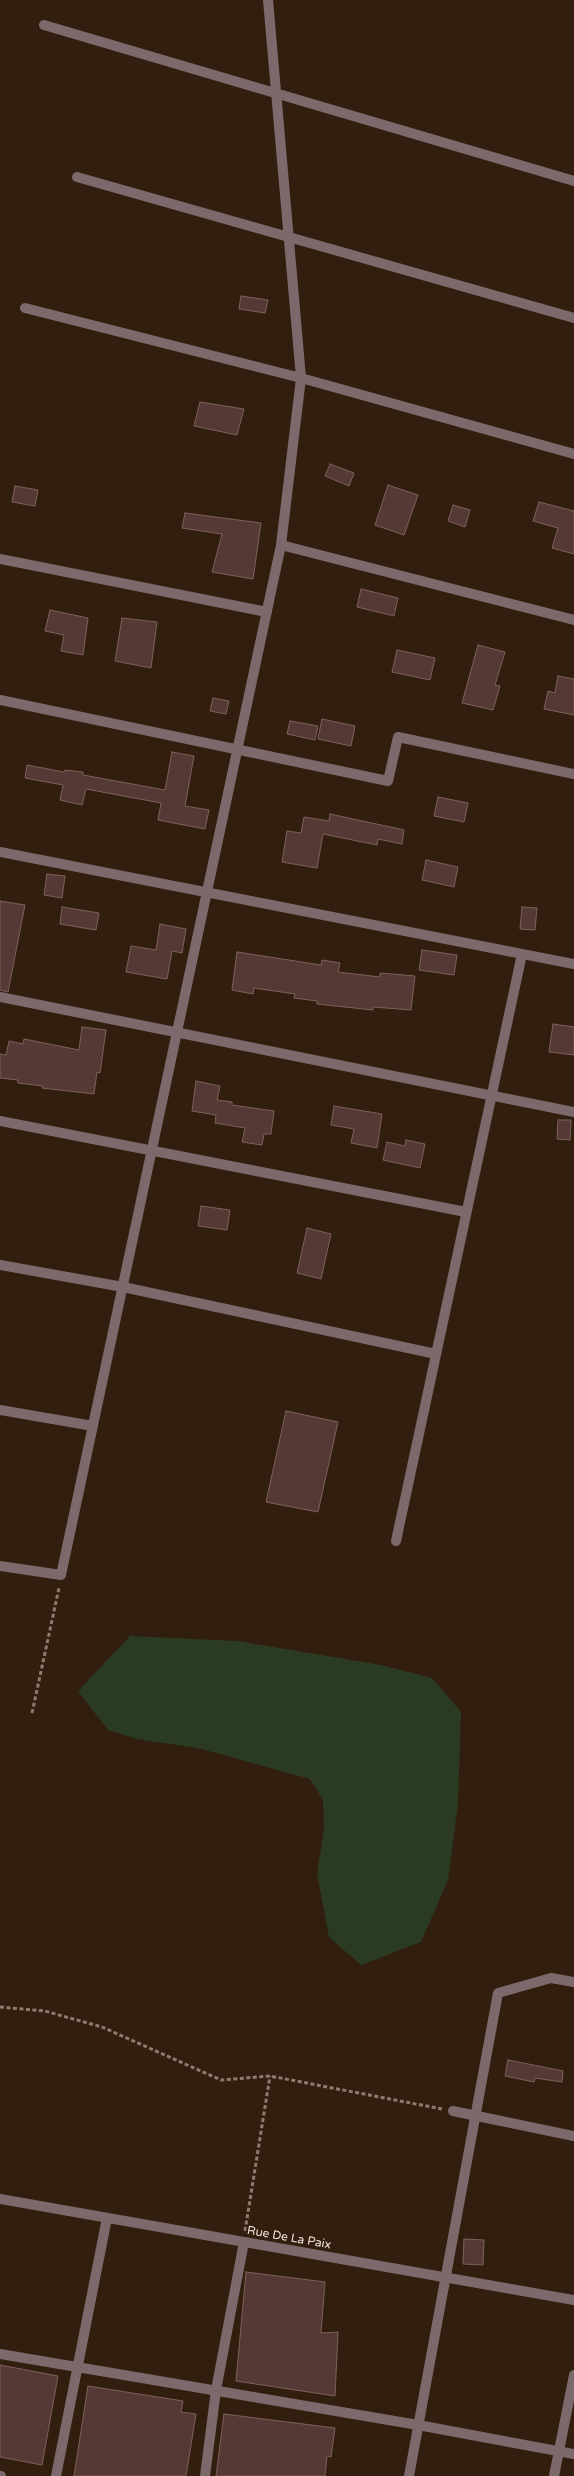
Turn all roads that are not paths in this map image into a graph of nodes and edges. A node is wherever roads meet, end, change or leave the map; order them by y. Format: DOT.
graph roads {
  1 [pos="268,0"];
  2 [pos="44,25"];
  3 [pos="276,94"];
  4 [pos="76,177"];
  5 [pos="574,181"];
  6 [pos="289,237"];
  7 [pos="24,308"];
  8 [pos="574,318"];
  9 [pos="301,378"];
  10 [pos="574,454"];
  11 [pos="281,545"];
  12 [pos="0,560"];
  13 [pos="267,612"];
  14 [pos="574,620"];
  15 [pos="0,700"];
  16 [pos="237,750"];
  17 [pos="574,774"];
  18 [pos="0,852"];
  19 [pos="207,893"];
  20 [pos="522,954"];
  21 [pos="574,964"];
  22 [pos="0,997"];
  23 [pos="177,1033"];
  24 [pos="491,1096"];
  25 [pos="574,1112"];
  26 [pos="0,1121"];
  27 [pos="152,1150"];
  28 [pos="466,1212"];
  29 [pos="0,1265"];
  30 [pos="123,1288"];
  31 [pos="436,1354"];
  32 [pos="0,1410"];
  33 [pos="93,1426"];
  34 [pos="396,1541"];
  35 [pos="0,1566"];
  36 [pos="574,1982"];
  37 [pos="453,2111"];
  38 [pos="475,2116"];
  39 [pos="574,2136"];
  40 [pos="0,2199"];
  41 [pos="107,2218"];
  42 [pos="244,2242"];
  43 [pos="445,2278"];
  44 [pos="574,2300"];
  45 [pos="0,2354"];
  46 [pos="77,2367"];
  47 [pos="574,2375"];
  48 [pos="216,2390"];
  49 [pos="418,2425"];
  50 [pos="559,2451"];
  51 [pos="574,2454"];
  52 [pos="56,2476"];
  53 [pos="205,2476"];
  54 [pos="409,2476"];
  55 [pos="554,2476"];
  1 -- 3 [label="street"];
  2 -- 3 [label="street"];
  3 -- 5 [label="street"];
  3 -- 6 [label="street"];
  4 -- 6 [label="street"];
  6 -- 8 [label="street"];
  6 -- 9 [label="street"];
  7 -- 9 [label="street"];
  9 -- 10 [label="street"];
  9 -- 11 [label="street"];
  11 -- 13 [label="street"];
  11 -- 14 [label="street"];
  12 -- 13 [label="street"];
  13 -- 16 [label="street"];
  15 -- 16 [label="street"];
  16 -- 17 [label="street"];
  16 -- 19 [label="street"];
  18 -- 19 [label="street"];
  19 -- 20 [label="street"];
  19 -- 23 [label="street"];
  20 -- 21 [label="street"];
  20 -- 24 [label="street"];
  22 -- 23 [label="street"];
  23 -- 24 [label="street"];
  23 -- 27 [label="street"];
  24 -- 25 [label="street"];
  24 -- 28 [label="street"];
  26 -- 27 [label="street"];
  27 -- 28 [label="street"];
  27 -- 30 [label="street"];
  28 -- 31 [label="street"];
  29 -- 30 [label="street"];
  30 -- 31 [label="street"];
  30 -- 33 [label="street"];
  31 -- 34 [label="street"];
  32 -- 33 [label="street"];
  33 -- 35 [label="street"];
  36 -- 38 [label="street"];
  37 -- 38 [label="street"];
  38 -- 39 [label="street"];
  38 -- 43 [label="street"];
  40 -- 41 [label="street, Rue De La Paix"];
  41 -- 42 [label="street, Rue De La Paix"];
  41 -- 46 [label="street"];
  42 -- 43 [label="street, Rue De La Paix"];
  42 -- 48 [label="street"];
  43 -- 44 [label="street, Rue De La Paix"];
  43 -- 49 [label="street"];
  45 -- 46 [label="street"];
  46 -- 48 [label="street"];
  46 -- 52 [label="street"];
  47 -- 50 [label="street"];
  48 -- 49 [label="street"];
  48 -- 53 [label="street"];
  49 -- 50 [label="street"];
  49 -- 54 [label="street"];
  50 -- 51 [label="street"];
  50 -- 55 [label="street"];
}
